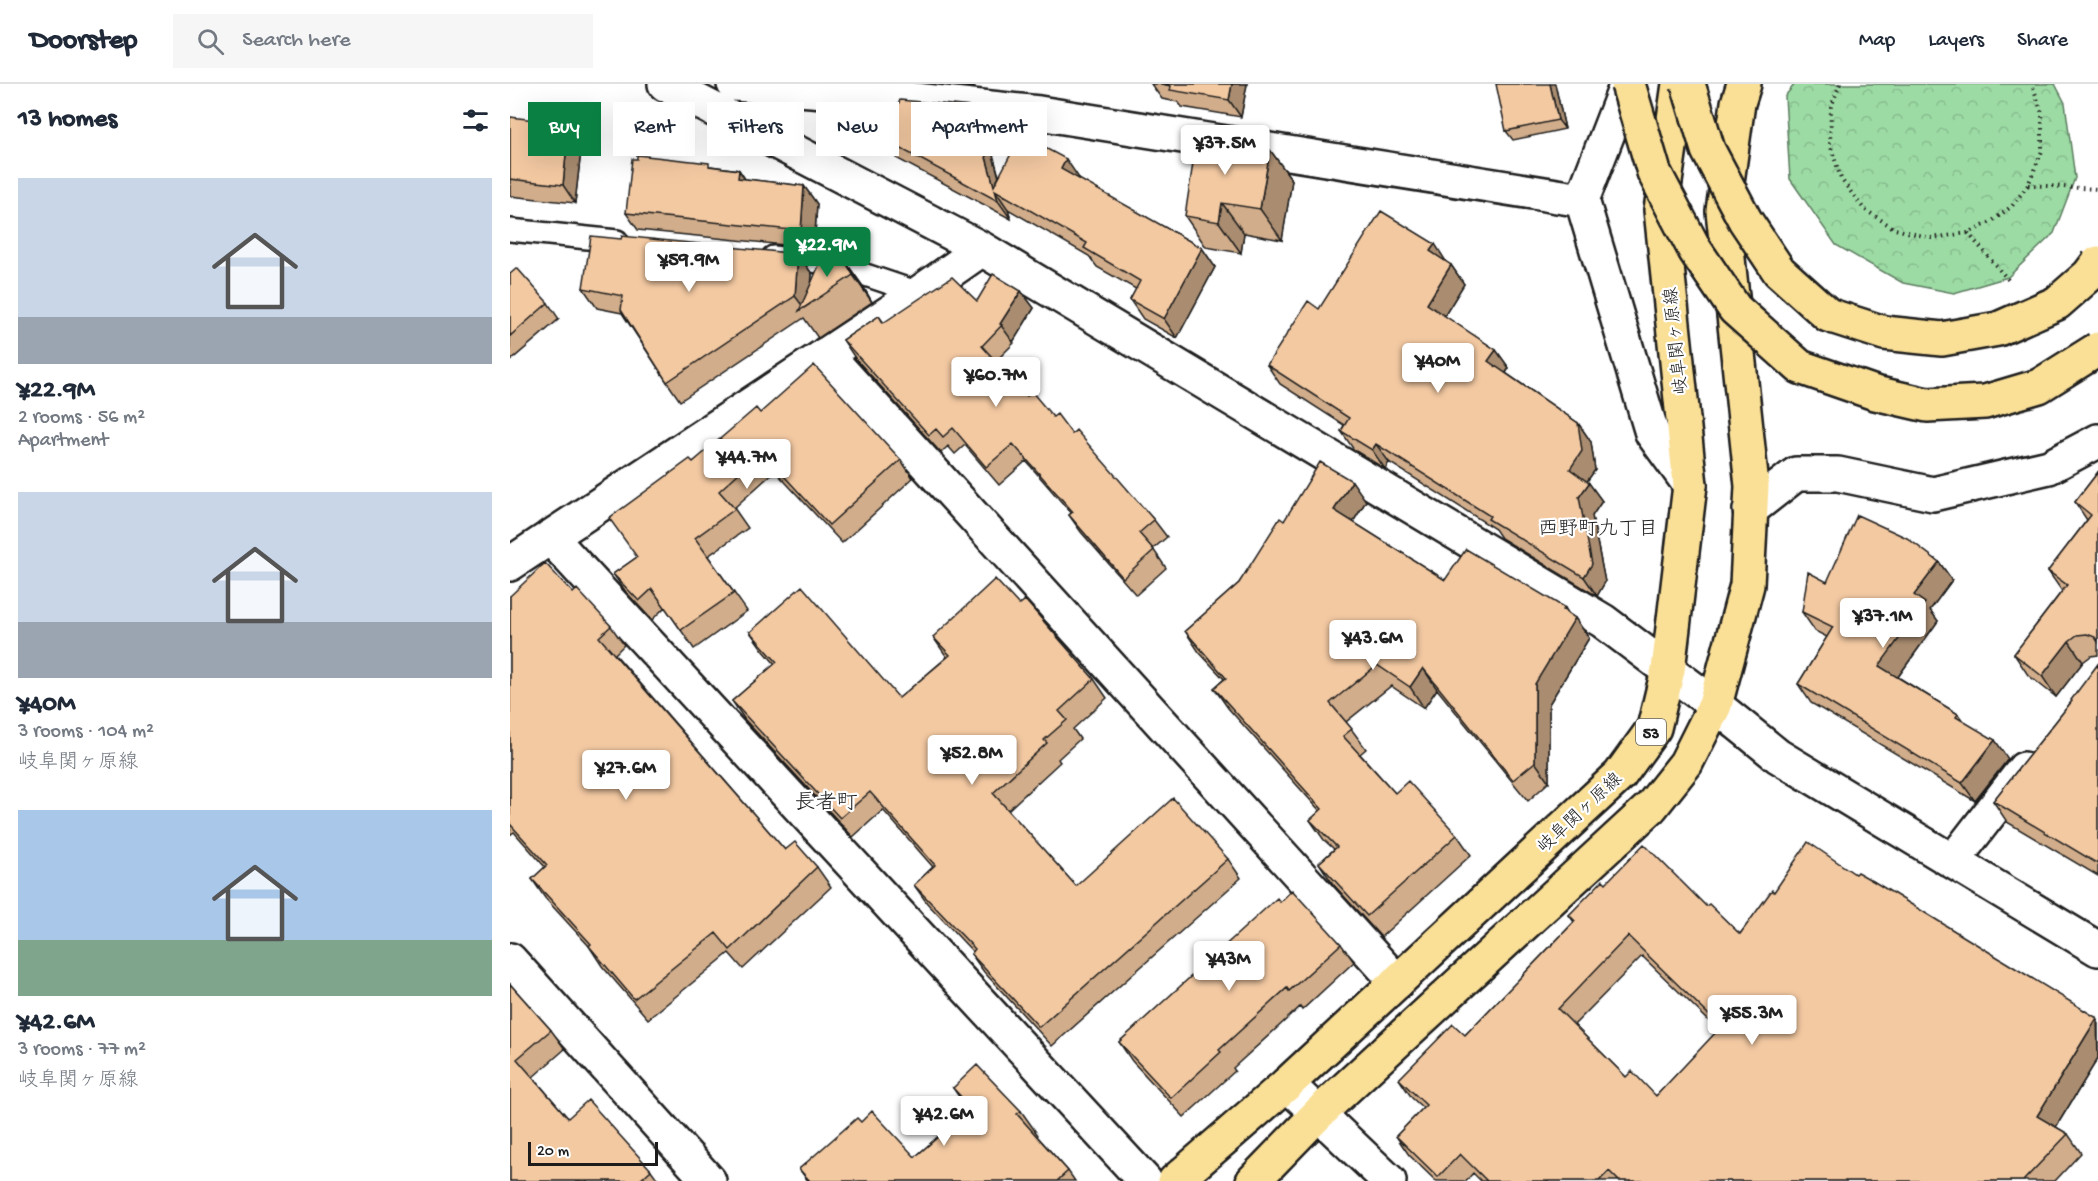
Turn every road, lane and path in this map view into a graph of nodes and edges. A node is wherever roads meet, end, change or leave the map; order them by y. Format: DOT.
graph roads {
  1 [pos="665,84"];
  2 [pos="734,84"];
  3 [pos="1627,84"];
  4 [pos="1679,84"];
  5 [pos="1688,84"];
  6 [pos="1744,84"];
  7 [pos="1840,84"];
  8 [pos="2032,84"];
  9 [pos="2028,186"];
  10 [pos="2098,189"];
  11 [pos="1582,200"];
  12 [pos="510,230"];
  13 [pos="632,243"];
  14 [pos="982,249"];
  15 [pos="748,255"];
  16 [pos="2098,263"];
  17 [pos="919,293"];
  18 [pos="2098,349"];
  19 [pos="826,354"];
  20 [pos="2098,441"];
  21 [pos="1690,485"];
  22 [pos="1750,510"];
  23 [pos="550,537"];
  24 [pos="510,564"];
  25 [pos="1668,670"];
  26 [pos="1715,705"];
  27 [pos="2040,748"];
  28 [pos="1953,861"];
  29 [pos="2098,949"];
  30 [pos="510,960"];
  31 [pos="1397,982"];
  32 [pos="1287,1084"];
  33 [pos="1318,1114"];
  34 [pos="709,1181"];
  35 [pos="1145,1181"];
  36 [pos="1175,1181"];
  37 [pos="1253,1181"];
  38 [pos="1389,1181"];
  1 -- 14 [label="street"];
  2 -- 11 [label="street"];
  3 -- 11 [label="street"];
  3 -- 18 [label="main road, bridge"];
  4 -- 21 [label="main road, 岐阜関ヶ原線 / 53"];
  5 -- 16 [label="main road, bridge"];
  6 -- 22 [label="main road, 53"];
  7 -- 9 [label="path"];
  8 -- 9 [label="path"];
  9 -- 10 [label="path"];
  11 -- 21 [label="street"];
  12 -- 13 [label="lane"];
  14 -- 17 [label="street"];
  14 -- 25 [label="street"];
  15 -- 17 [label="lane"];
  17 -- 19 [label="street"];
  19 -- 23 [label="street"];
  19 -- 31 [label="street"];
  20 -- 22 [label="street"];
  21 -- 25 [label="main road, 岐阜関ヶ原線 / 53"];
  22 -- 26 [label="main road, 53"];
  23 -- 24 [label="street"];
  23 -- 35 [label="street"];
  25 -- 26 [label="street"];
  25 -- 31 [label="main road, 岐阜関ヶ原線 / 53"];
  26 -- 28 [label="street"];
  26 -- 33 [label="main road, 53"];
  27 -- 28 [label="street"];
  28 -- 29 [label="street"];
  30 -- 34 [label="street"];
  31 -- 32 [label="main road, 岐阜関ヶ原線 / 53"];
  32 -- 33 [label="street"];
  32 -- 36 [label="main road, 岐阜関ヶ原線 / 53"];
  33 -- 37 [label="main road, 53"];
  33 -- 38 [label="street"];
}
